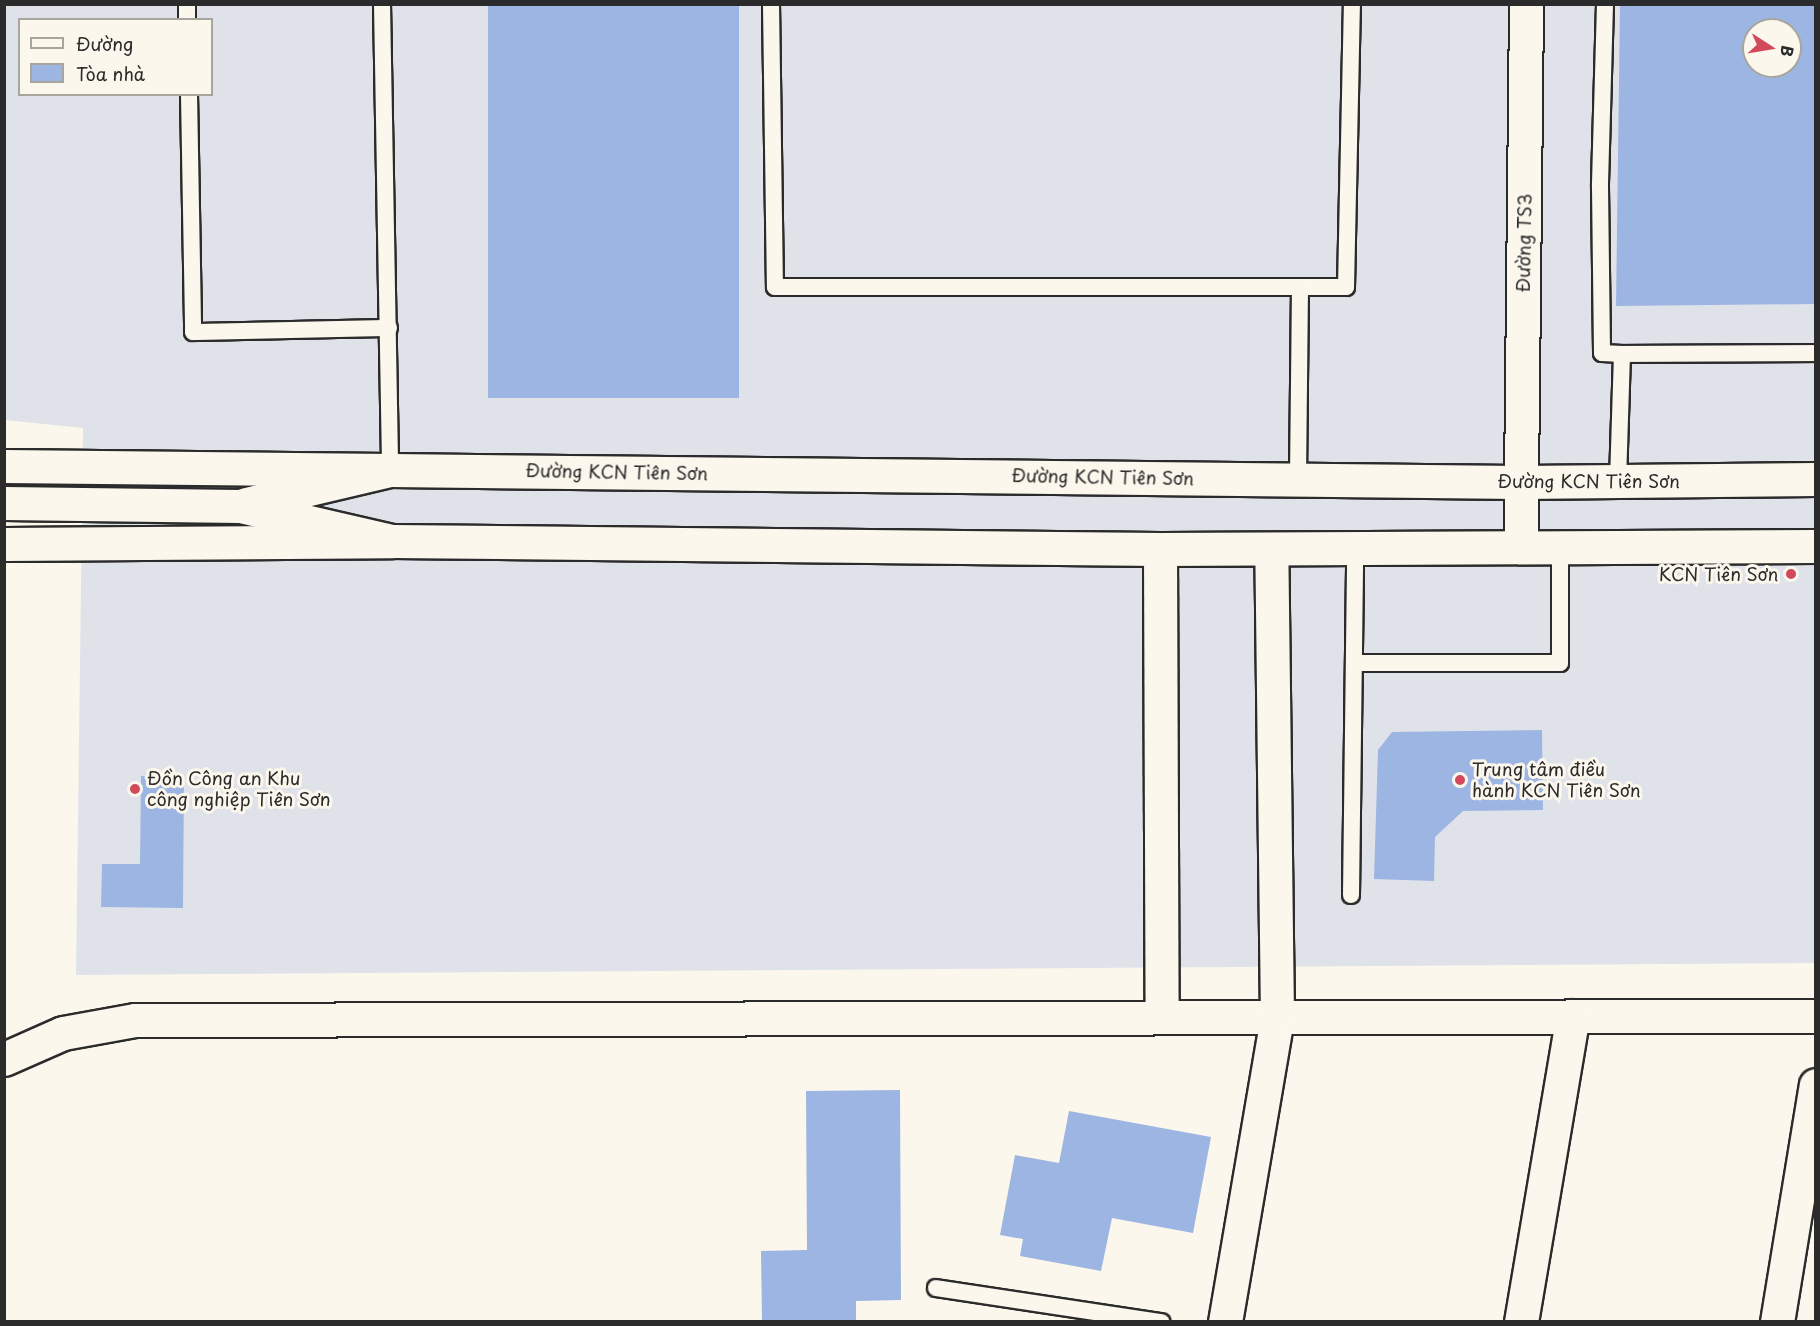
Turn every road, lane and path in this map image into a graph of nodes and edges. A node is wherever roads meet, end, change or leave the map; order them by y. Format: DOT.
graph roads {
  1 [pos="382,4"];
  2 [pos="771,4"];
  3 [pos="1352,4"];
  4 [pos="1526,4"];
  5 [pos="1605,4"];
  6 [pos="189,96"];
  7 [pos="1300,287"];
  8 [pos="389,328"];
  9 [pos="1815,353"];
  10 [pos="1622,354"];
  11 [pos="4,466"];
  12 [pos="390,470"];
  13 [pos="1298,478"];
  14 [pos="1815,479"];
  15 [pos="1618,481"];
  16 [pos="1521,482"];
  17 [pos="4,503"];
  18 [pos="240,506"];
  19 [pos="392,540"];
  20 [pos="4,544"];
  21 [pos="1815,546"];
  22 [pos="1521,547"];
  23 [pos="1560,547"];
  24 [pos="1160,549"];
  25 [pos="1271,549"];
  26 [pos="1355,549"];
  27 [pos="1354,663"];
  28 [pos="1351,895"];
  29 [pos="1573,1016"];
  30 [pos="1815,1016"];
  31 [pos="1162,1017"];
  32 [pos="1276,1017"];
  33 [pos="4,1059"];
  34 [pos="1815,1084"];
  35 [pos="936,1288"];
  36 [pos="1161,1322"];
  37 [pos="1225,1322"];
  38 [pos="1521,1322"];
  39 [pos="1776,1322"];
  1 -- 8 [label="lane"];
  2 -- 7 [label="lane"];
  3 -- 7 [label="lane"];
  4 -- 16 [label="main road, Đường TS3"];
  5 -- 10 [label="lane"];
  6 -- 8 [label="lane"];
  7 -- 13 [label="lane"];
  8 -- 12 [label="lane"];
  9 -- 10 [label="lane"];
  10 -- 15 [label="lane"];
  11 -- 12 [label="main road"];
  12 -- 13 [label="main road, Đường KCN Tiên Sơn"];
  12 -- 18 [label="main road"];
  13 -- 16 [label="main road, Đường KCN Tiên Sơn"];
  14 -- 15 [label="main road, Đường KCN Tiên Sơn"];
  15 -- 16 [label="main road, Đường KCN Tiên Sơn"];
  16 -- 22 [label="main road, Đường TS3"];
  17 -- 18 [label="main road"];
  18 -- 19 [label="main road"];
  19 -- 20 [label="main road"];
  19 -- 24 [label="main road"];
  21 -- 23 [label="main road"];
  22 -- 23 [label="main road"];
  22 -- 26 [label="main road"];
  23 -- 27 [label="lane"];
  24 -- 25 [label="main road"];
  24 -- 31 [label="main road"];
  25 -- 26 [label="main road"];
  25 -- 32 [label="main road"];
  26 -- 27 [label="lane"];
  27 -- 28 [label="lane"];
  29 -- 30 [label="main road"];
  29 -- 32 [label="main road"];
  29 -- 38 [label="main road"];
  31 -- 32 [label="main road"];
  31 -- 33 [label="main road"];
  32 -- 37 [label="main road"];
  34 -- 39 [label="main road"];
  35 -- 36 [label="lane"];
}
